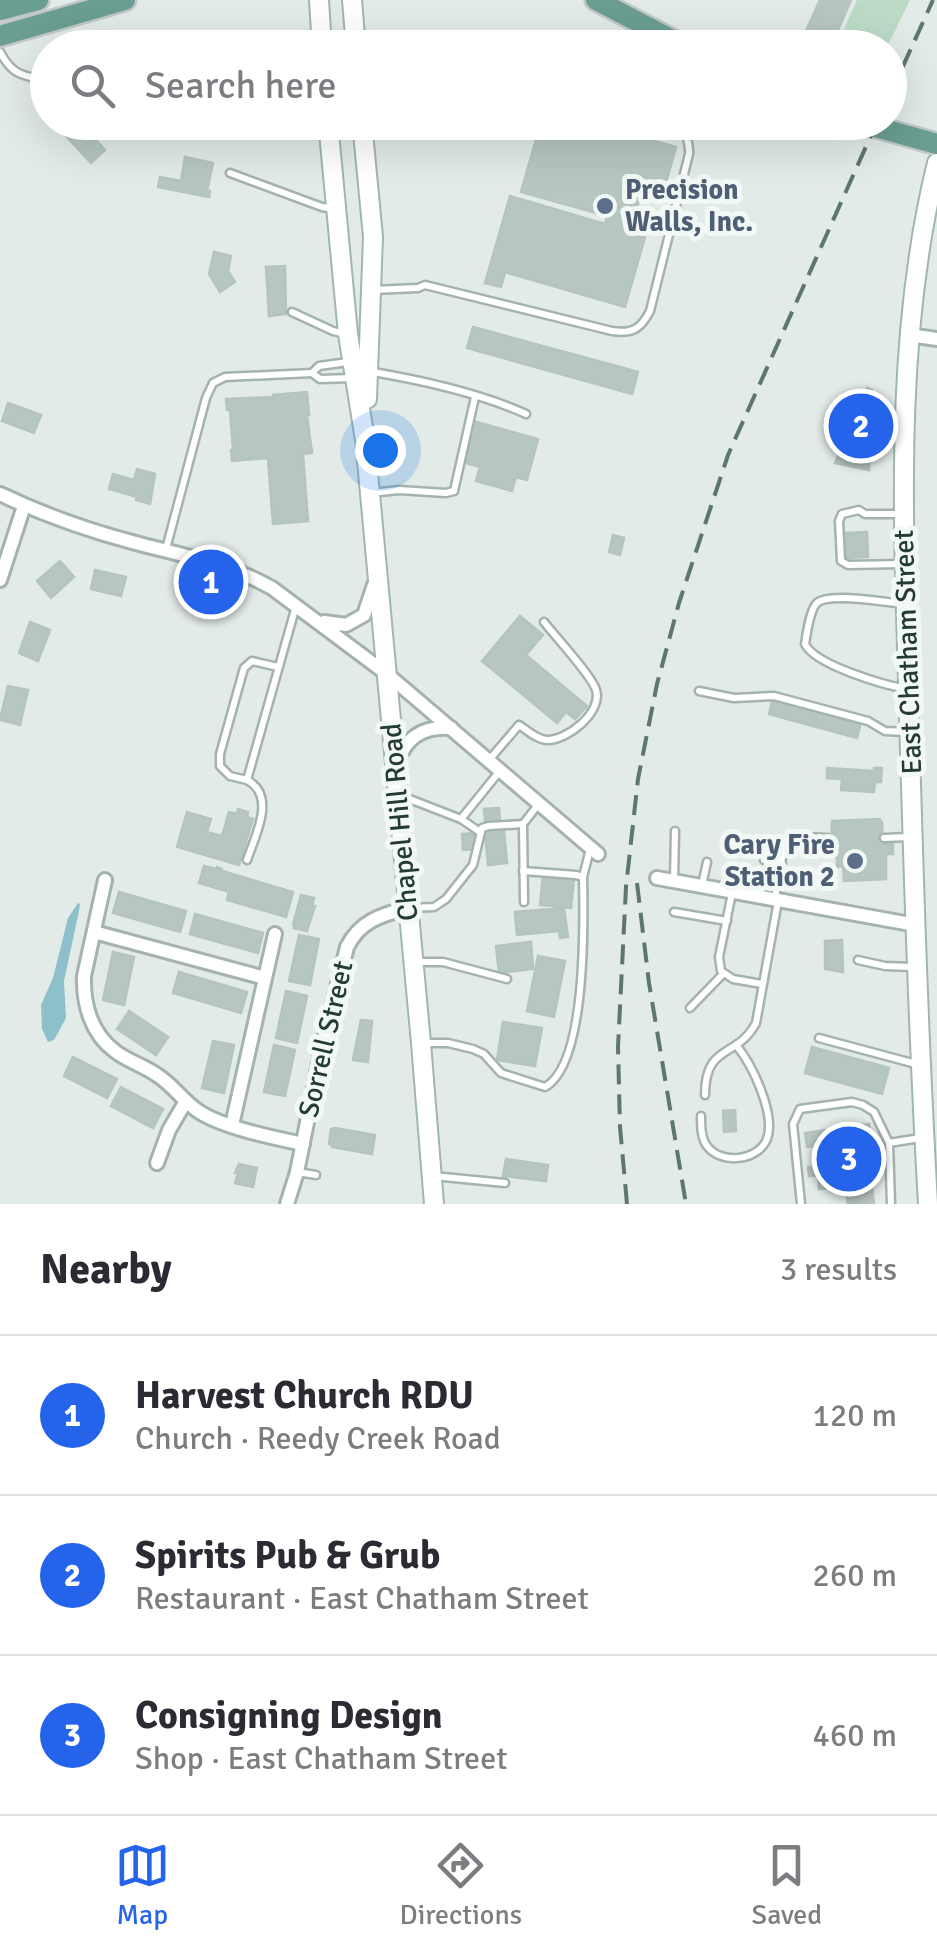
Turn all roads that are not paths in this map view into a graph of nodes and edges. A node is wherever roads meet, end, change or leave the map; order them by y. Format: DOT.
graph roads {
  1 [pos="38,0"];
  2 [pos="125,0"];
  3 [pos="319,0"];
  4 [pos="352,0"];
  5 [pos="596,0"];
  6 [pos="0,10"];
  7 [pos="321,30"];
  8 [pos="354,30"];
  9 [pos="654,30"];
  10 [pos="0,36"];
  11 [pos="0,52"];
  12 [pos="30,77"];
  13 [pos="907,136"];
  14 [pos="329,140"];
  15 [pos="364,140"];
  16 [pos="689,140"];
  17 [pos="937,144"];
  18 [pos="937,163"];
  19 [pos="230,173"];
  20 [pos="335,209"];
  21 [pos="372,290"];
  22 [pos="292,312"];
  23 [pos="348,334"];
  24 [pos="909,335"];
  25 [pos="937,339"];
  26 [pos="358,370"];
  27 [pos="312,372"];
  28 [pos="475,397"];
  29 [pos="526,414"];
  30 [pos="0,494"];
  31 [pos="370,494"];
  32 [pos="24,506"];
  33 [pos="904,514"];
  34 [pos="166,550"];
  35 [pos="377,563"];
  36 [pos="905,564"];
  37 [pos="0,580"];
  38 [pos="906,604"];
  39 [pos="296,605"];
  40 [pos="315,619"];
  41 [pos="544,622"];
  42 [pos="278,667"];
  43 [pos="387,674"];
  44 [pos="908,689"];
  45 [pos="699,691"];
  46 [pos="451,728"];
  47 [pos="910,732"];
  48 [pos="489,761"];
  49 [pos="396,766"];
  50 [pos="500,771"];
  51 [pos="247,780"];
  52 [pos="398,794"];
  53 [pos="539,804"];
  54 [pos="461,820"];
  55 [pos="524,824"];
  56 [pos="675,830"];
  57 [pos="480,832"];
  58 [pos="913,837"];
  59 [pos="828,838"];
  60 [pos="884,838"];
  61 [pos="594,851"];
  62 [pos="248,860"];
  63 [pos="764,860"];
  64 [pos="707,862"];
  65 [pos="782,863"];
  66 [pos="523,871"];
  67 [pos="583,878"];
  68 [pos="657,878"];
  69 [pos="105,880"];
  70 [pos="674,881"];
  71 [pos="702,886"];
  72 [pos="733,892"];
  73 [pos="776,900"];
  74 [pos="524,902"];
  75 [pos="408,908"];
  76 [pos="674,912"];
  77 [pos="727,921"];
  78 [pos="916,925"];
  79 [pos="94,932"];
  80 [pos="275,934"];
  81 [pos="858,960"];
  82 [pos="412,962"];
  83 [pos="918,967"];
  84 [pos="724,974"];
  85 [pos="265,978"];
  86 [pos="507,980"];
  87 [pos="762,984"];
  88 [pos="690,1008"];
  89 [pos="819,1038"];
  90 [pos="421,1042"];
  91 [pos="736,1045"];
  92 [pos="922,1066"];
  93 [pos="704,1095"];
  94 [pos="186,1102"];
  95 [pos="700,1116"];
  96 [pos="232,1126"];
  97 [pos="889,1143"];
  98 [pos="303,1144"];
  99 [pos="930,1149"];
  100 [pos="157,1163"];
  101 [pos="297,1172"];
  102 [pos="316,1175"];
  103 [pos="432,1176"];
  104 [pos="504,1183"];
  105 [pos="287,1204"];
  106 [pos="434,1204"];
  107 [pos="801,1204"];
  108 [pos="891,1204"];
  109 [pos="928,1204"];
  1 -- 6 [label="main road"];
  2 -- 10 [label="main road"];
  3 -- 7 [label="main road"];
  4 -- 8 [label="main road"];
  5 -- 9 [label="main road"];
  11 -- 12 [label="lane"];
  13 -- 17 [label="main road"];
  14 -- 20 [label="main road, Chapel Hill Road"];
  15 -- 21 [label="main road, Chapel Hill Road"];
  16 -- 21 [label="lane"];
  18 -- 24 [label="main road, East Chatham Street"];
  19 -- 20 [label="lane"];
  20 -- 23 [label="main road, Chapel Hill Road"];
  21 -- 26 [label="main road, Chapel Hill Road"];
  22 -- 23 [label="lane"];
  23 -- 26 [label="main road, Chapel Hill Road"];
  24 -- 25 [label="street"];
  24 -- 33 [label="main road, East Chatham Street"];
  26 -- 27 [label="lane"];
  26 -- 27 [label="lane"];
  26 -- 28 [label="lane"];
  26 -- 31 [label="main road, Chapel Hill Road"];
  27 -- 34 [label="lane"];
  28 -- 29 [label="lane"];
  28 -- 31 [label="lane"];
  30 -- 32 [label="street"];
  31 -- 35 [label="main road, Chapel Hill Road"];
  32 -- 34 [label="street"];
  32 -- 37 [label="street"];
  33 -- 36 [label="main road, East Chatham Street"];
  33 -- 36 [label="lane"];
  34 -- 39 [label="street"];
  35 -- 40 [label="street"];
  35 -- 43 [label="main road, Chapel Hill Road"];
  36 -- 38 [label="main road, East Chatham Street"];
  38 -- 44 [label="main road, East Chatham Street"];
  38 -- 44 [label="lane"];
  39 -- 40 [label="street"];
  39 -- 42 [label="lane"];
  40 -- 43 [label="street"];
  41 -- 48 [label="lane"];
  42 -- 51 [label="lane"];
  42 -- 51 [label="lane"];
  43 -- 46 [label="street"];
  43 -- 49 [label="main road, Chapel Hill Road"];
  44 -- 47 [label="main road, East Chatham Street"];
  45 -- 47 [label="lane"];
  46 -- 48 [label="street"];
  46 -- 49 [label="street"];
  47 -- 58 [label="main road, East Chatham Street"];
  48 -- 50 [label="street"];
  49 -- 52 [label="main road, Chapel Hill Road"];
  50 -- 53 [label="street"];
  50 -- 54 [label="lane"];
  51 -- 62 [label="lane"];
  52 -- 54 [label="lane"];
  52 -- 75 [label="main road, Chapel Hill Road"];
  53 -- 55 [label="lane"];
  53 -- 61 [label="street"];
  54 -- 57 [label="lane"];
  55 -- 57 [label="lane"];
  55 -- 66 [label="lane"];
  56 -- 70 [label="lane"];
  57 -- 75 [label="lane"];
  58 -- 60 [label="lane"];
  58 -- 78 [label="main road, East Chatham Street"];
  59 -- 65 [label="lane"];
  61 -- 67 [label="lane"];
  63 -- 65 [label="lane"];
  64 -- 71 [label="lane"];
  65 -- 73 [label="lane"];
  66 -- 67 [label="lane"];
  66 -- 74 [label="lane"];
  67 -- 90 [label="lane"];
  68 -- 70 [label="street"];
  69 -- 79 [label="street"];
  70 -- 71 [label="street"];
  71 -- 72 [label="street"];
  72 -- 73 [label="street"];
  72 -- 77 [label="lane"];
  73 -- 78 [label="street"];
  73 -- 87 [label="lane"];
  75 -- 82 [label="main road, Chapel Hill Road"];
  75 -- 98 [label="street, Sorrell Street"];
  76 -- 77 [label="lane"];
  77 -- 84 [label="lane"];
  78 -- 83 [label="main road, East Chatham Street"];
  79 -- 85 [label="street"];
  79 -- 94 [label="street"];
  80 -- 85 [label="street"];
  81 -- 83 [label="lane"];
  82 -- 86 [label="lane"];
  82 -- 90 [label="main road, Chapel Hill Road"];
  83 -- 92 [label="main road, East Chatham Street"];
  84 -- 87 [label="lane"];
  84 -- 88 [label="lane"];
  85 -- 96 [label="street"];
  87 -- 91 [label="lane"];
  89 -- 92 [label="lane"];
  90 -- 103 [label="main road, Chapel Hill Road"];
  91 -- 93 [label="lane"];
  91 -- 95 [label="lane"];
  92 -- 99 [label="main road, East Chatham Street"];
  94 -- 96 [label="street"];
  94 -- 100 [label="street"];
  96 -- 98 [label="street"];
  97 -- 99 [label="lane"];
  97 -- 107 [label="lane"];
  97 -- 108 [label="lane"];
  98 -- 101 [label="street, Sorrell Street"];
  99 -- 109 [label="main road, East Chatham Street"];
  101 -- 102 [label="lane"];
  101 -- 105 [label="street, Sorrell Street"];
  103 -- 104 [label="lane"];
  103 -- 106 [label="main road, Chapel Hill Road"];
}
